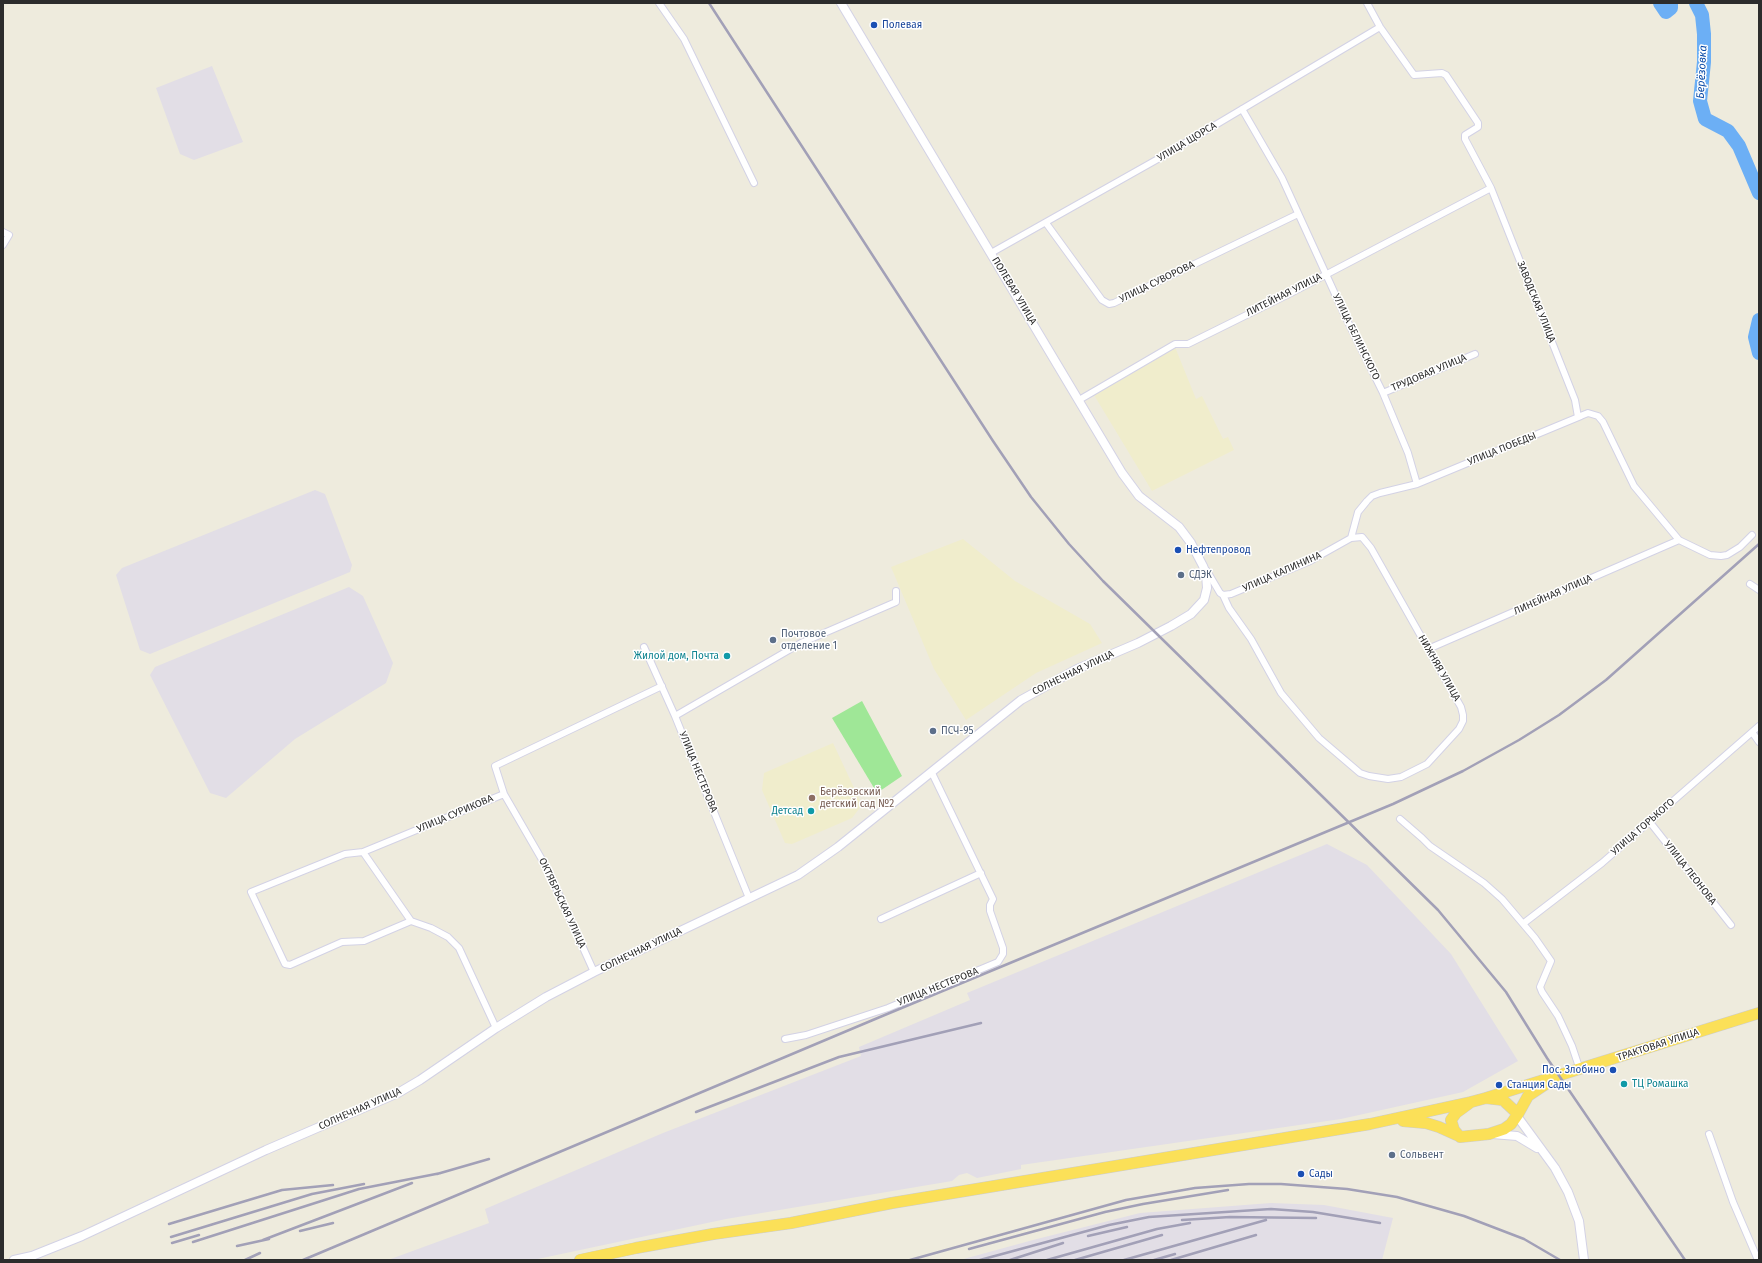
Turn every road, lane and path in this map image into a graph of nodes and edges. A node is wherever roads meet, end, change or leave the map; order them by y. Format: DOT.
graph roads {
  1 [pos="659,3"];
  2 [pos="841,3"];
  3 [pos="1367,3"];
  4 [pos="1380,28"];
  5 [pos="1242,110"];
  6 [pos="754,183"];
  7 [pos="1491,188"];
  8 [pos="1298,214"];
  9 [pos="1046,223"];
  10 [pos="3,232"];
  11 [pos="3,246"];
  12 [pos="991,253"];
  13 [pos="1326,274"];
  14 [pos="1475,354"];
  15 [pos="1383,393"];
  16 [pos="1079,400"];
  17 [pos="1578,417"];
  18 [pos="1417,484"];
  19 [pos="1752,535"];
  20 [pos="1351,538"];
  21 [pos="1679,540"];
  22 [pos="1203,566"];
  23 [pos="1750,584"];
  24 [pos="1759,590"];
  25 [pos="896,591"];
  26 [pos="1223,595"];
  27 [pos="644,647"];
  28 [pos="1428,649"];
  29 [pos="662,686"];
  30 [pos="675,716"];
  31 [pos="1759,726"];
  32 [pos="1752,732"];
  33 [pos="1759,742"];
  34 [pos="932,773"];
  35 [pos="504,794"];
  36 [pos="1400,820"];
  37 [pos="1649,821"];
  38 [pos="363,852"];
  39 [pos="981,873"];
  40 [pos="749,898"];
  41 [pos="881,919"];
  42 [pos="412,921"];
  43 [pos="1524,923"];
  44 [pos="1731,924"];
  45 [pos="594,972"];
  46 [pos="1759,1013"];
  47 [pos="496,1028"];
  48 [pos="785,1039"];
  49 [pos="1580,1070"];
  50 [pos="1556,1077"];
  51 [pos="1486,1098"];
  52 [pos="1471,1102"];
  53 [pos="1517,1115"];
  54 [pos="1370,1124"];
  55 [pos="1489,1134"];
  56 [pos="1709,1134"];
  57 [pos="1460,1137"];
  58 [pos="1544,1154"];
  59 [pos="14,1260"];
  60 [pos="580,1260"];
  61 [pos="1584,1260"];
  62 [pos="1758,1260"];
  1 -- 6 [label="street"];
  2 -- 12 [label="street, ПОЛЕВАЯ УЛИЦА"];
  3 -- 4 [label="street, ЗАВОДСКАЯ УЛИЦА"];
  4 -- 5 [label="street, УЛИЦА ЩОРСА"];
  4 -- 7 [label="street, ЗАВОДСКАЯ УЛИЦА"];
  5 -- 8 [label="street, УЛИЦА БЕЛИНСКОГО"];
  5 -- 9 [label="street, УЛИЦА ЩОРСА"];
  7 -- 13 [label="street, ЛИТЕЙНАЯ УЛИЦА"];
  7 -- 17 [label="street, ЗАВОДСКАЯ УЛИЦА"];
  8 -- 9 [label="street, УЛИЦА СУВОРОВА"];
  8 -- 13 [label="street, УЛИЦА БЕЛИНСКОГО"];
  9 -- 12 [label="street, УЛИЦА ЩОРСА"];
  10 -- 11 [label="street"];
  12 -- 16 [label="street, ПОЛЕВАЯ УЛИЦА"];
  13 -- 15 [label="street, УЛИЦА БЕЛИНСКОГО"];
  13 -- 16 [label="street, ЛИТЕЙНАЯ УЛИЦА"];
  14 -- 15 [label="street, ТРУДОВАЯ УЛИЦА"];
  15 -- 18 [label="street, УЛИЦА БЕЛИНСКОГО"];
  16 -- 22 [label="street, ПОЛЕВАЯ УЛИЦА"];
  17 -- 18 [label="street, УЛИЦА ПОБЕДЫ"];
  17 -- 21 [label="street, УЛИЦА ПОБЕДЫ"];
  18 -- 20 [label="street"];
  19 -- 21 [label="street"];
  20 -- 26 [label="street, УЛИЦА КАЛИНИНА"];
  20 -- 28 [label="street, НИЖНЯЯ УЛИЦА"];
  21 -- 28 [label="street, ЛИНЕЙНАЯ УЛИЦА"];
  22 -- 26 [label="street"];
  22 -- 34 [label="street, СОЛНЕЧНАЯ УЛИЦА"];
  23 -- 24 [label="street"];
  25 -- 30 [label="street"];
  26 -- 28 [label="street, НИЖНЯЯ УЛИЦА"];
  27 -- 29 [label="street, УЛИЦА НЕСТЕРОВА"];
  29 -- 30 [label="street, УЛИЦА НЕСТЕРОВА"];
  29 -- 35 [label="street, УЛИЦА СУРИКОВА"];
  30 -- 40 [label="street, УЛИЦА НЕСТЕРОВА"];
  31 -- 32 [label="street, УЛИЦА ГОРЬКОГО"];
  32 -- 33 [label="street"];
  32 -- 37 [label="street, УЛИЦА ГОРЬКОГО"];
  34 -- 39 [label="street, УЛИЦА НЕСТЕРОВА"];
  34 -- 40 [label="street, СОЛНЕЧНАЯ УЛИЦА"];
  35 -- 38 [label="street, УЛИЦА СУРИКОВА"];
  35 -- 45 [label="street, ОКТЯБРЬСКАЯ УЛИЦА"];
  36 -- 43 [label="street"];
  37 -- 43 [label="street, УЛИЦА ГОРЬКОГО"];
  37 -- 44 [label="street, УЛИЦА ЛЕОНОВА"];
  38 -- 42 [label="street"];
  38 -- 42 [label="street, УЛИЦА СУРИКОВА"];
  39 -- 41 [label="street"];
  39 -- 48 [label="street, УЛИЦА НЕСТЕРОВА"];
  40 -- 45 [label="street, СОЛНЕЧНАЯ УЛИЦА"];
  42 -- 47 [label="street"];
  43 -- 49 [label="street"];
  45 -- 47 [label="street, СОЛНЕЧНАЯ УЛИЦА"];
  46 -- 49 [label="highway, ТРАКТОВАЯ УЛИЦА"];
  47 -- 59 [label="street, СОЛНЕЧНАЯ УЛИЦА"];
  49 -- 50 [label="highway, ТРАКТОВАЯ УЛИЦА"];
  50 -- 51 [label="highway, ТРАКТОВАЯ УЛИЦА"];
  50 -- 53 [label="highway"];
  51 -- 52 [label="highway, ТРАКТОВАЯ УЛИЦА"];
  51 -- 53 [label="highway"];
  52 -- 54 [label="highway, ТРАКТОВАЯ УЛИЦА"];
  52 -- 57 [label="highway"];
  53 -- 55 [label="highway"];
  53 -- 58 [label="street"];
  54 -- 57 [label="highway"];
  54 -- 60 [label="highway"];
  55 -- 57 [label="highway"];
  55 -- 58 [label="street"];
  56 -- 62 [label="street"];
  58 -- 61 [label="street"];
}
